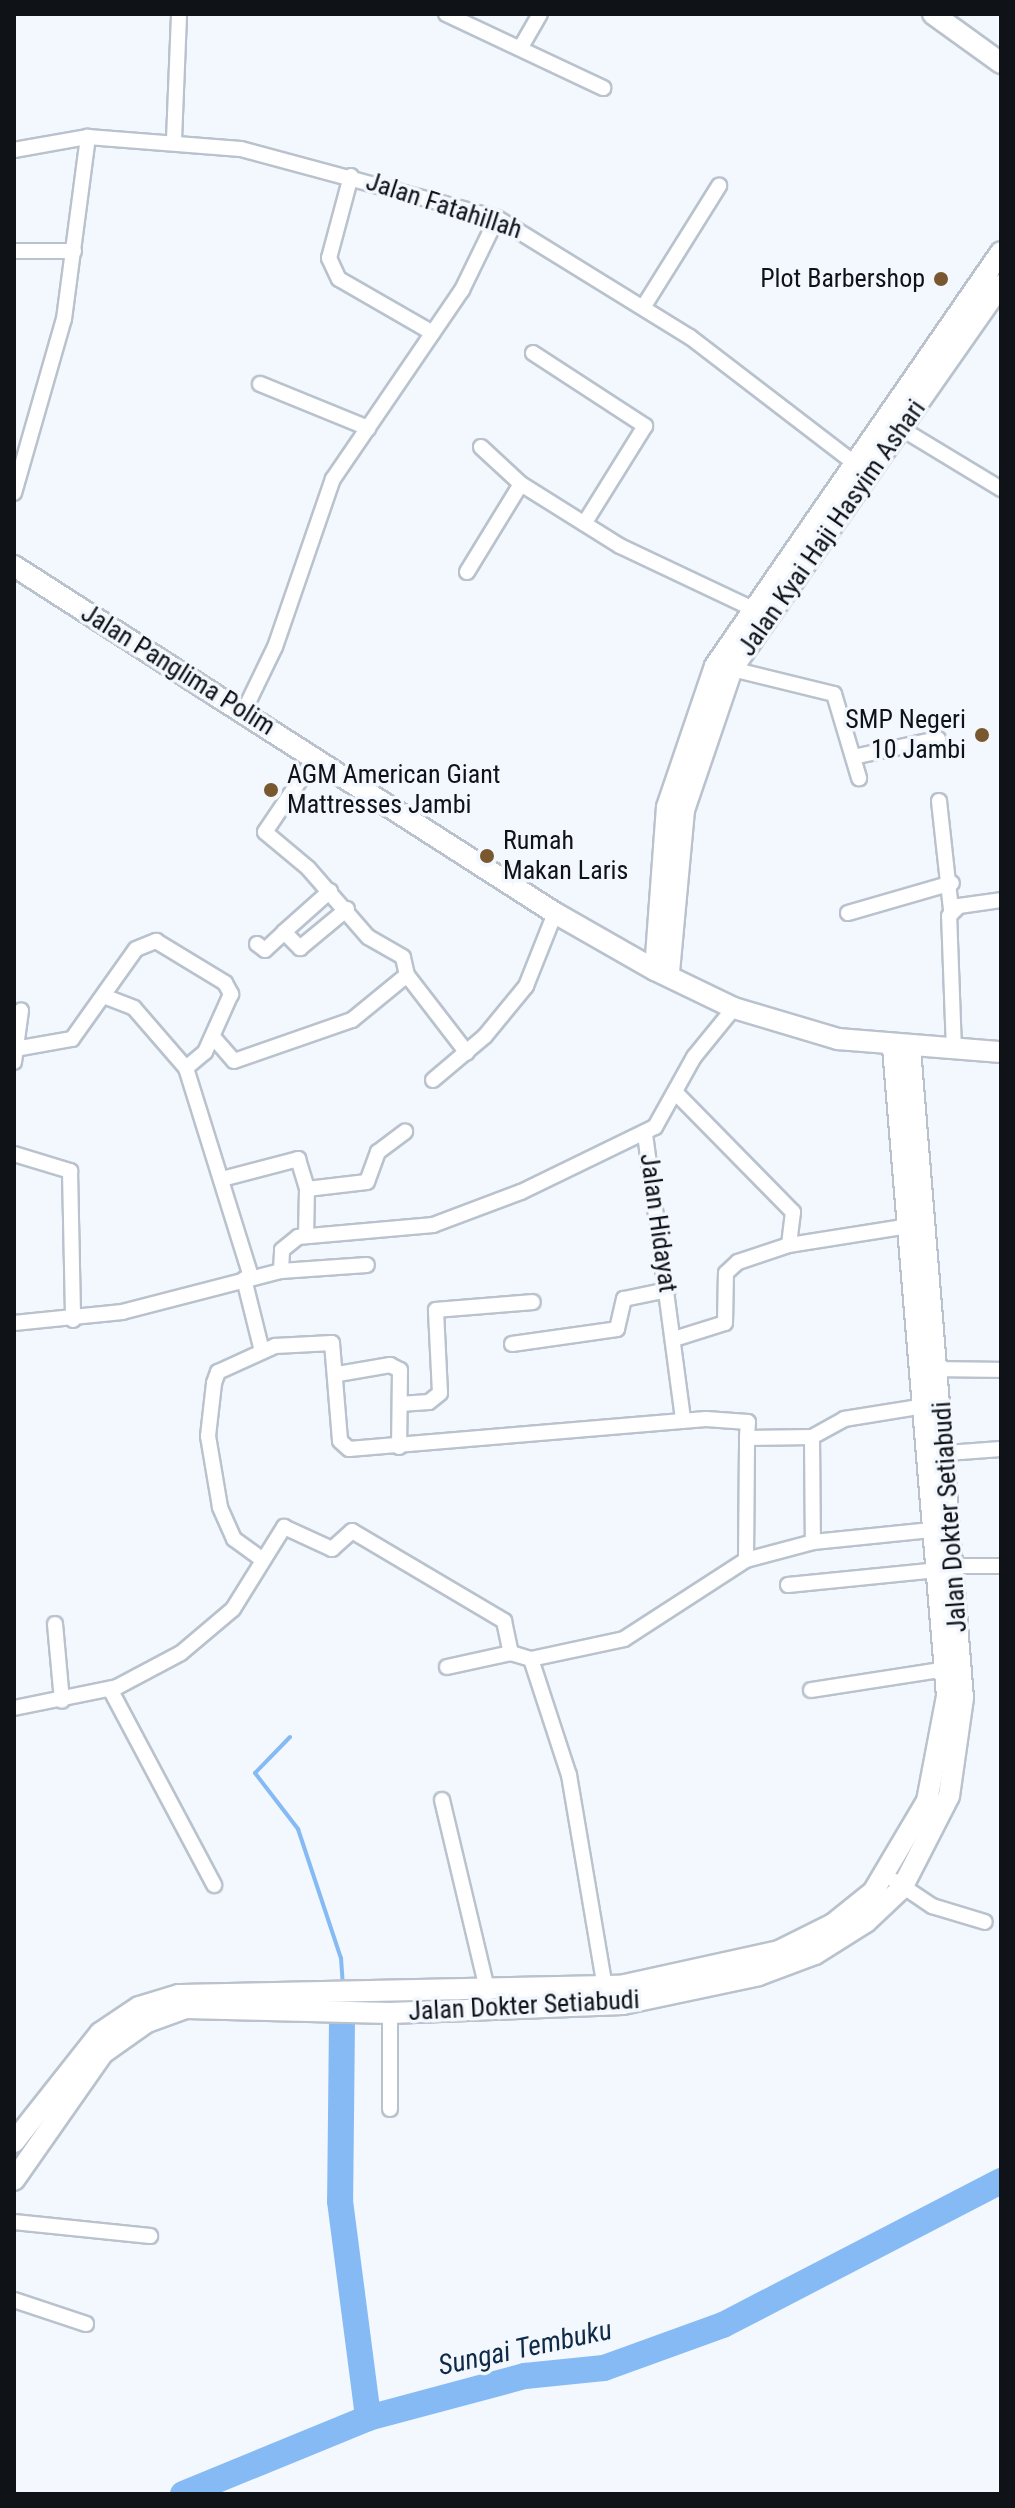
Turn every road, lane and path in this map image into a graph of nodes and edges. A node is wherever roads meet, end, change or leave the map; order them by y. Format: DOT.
graph roads {
  1 [pos="179,14"];
  2 [pos="446,14"];
  3 [pos="540,14"];
  4 [pos="933,14"];
  5 [pos="521,47"];
  6 [pos="1001,63"];
  7 [pos="603,88"];
  8 [pos="88,137"];
  9 [pos="174,140"];
  10 [pos="14,150"];
  11 [pos="351,176"];
  12 [pos="719,186"];
  13 [pos="497,218"];
  14 [pos="14,251"];
  15 [pos="74,251"];
  16 [pos="1001,252"];
  17 [pos="1001,285"];
  18 [pos="644,306"];
  19 [pos="433,333"];
  20 [pos="953,339"];
  21 [pos="533,353"];
  22 [pos="934,367"];
  23 [pos="260,384"];
  24 [pos="368,428"];
  25 [pos="902,429"];
  26 [pos="481,447"];
  27 [pos="854,463"];
  28 [pos="521,484"];
  29 [pos="1001,489"];
  30 [pos="14,493"];
  31 [pos="584,524"];
  32 [pos="14,566"];
  33 [pos="467,572"];
  34 [pos="751,608"];
  35 [pos="732,669"];
  36 [pos="244,711"];
  37 [pos="699,733"];
  38 [pos="938,739"];
  39 [pos="853,757"];
  40 [pos="315,758"];
  41 [pos="859,778"];
  42 [pos="939,801"];
  43 [pos="952,883"];
  44 [pos="330,891"];
  45 [pos="1001,900"];
  46 [pos="347,909"];
  47 [pos="951,909"];
  48 [pos="555,913"];
  49 [pos="848,913"];
  50 [pos="284,932"];
  51 [pos="257,944"];
  52 [pos="662,973"];
  53 [pos="407,975"];
  54 [pos="106,997"];
  55 [pos="734,1008"];
  56 [pos="21,1010"];
  57 [pos="214,1038"];
  58 [pos="15,1049"];
  59 [pos="902,1049"];
  60 [pos="954,1050"];
  61 [pos="1001,1052"];
  62 [pos="467,1053"];
  63 [pos="14,1062"];
  64 [pos="186,1068"];
  65 [pos="433,1080"];
  66 [pos="676,1093"];
  67 [pos="405,1132"];
  68 [pos="645,1134"];
  69 [pos="14,1154"];
  70 [pos="222,1179"];
  71 [pos="307,1189"];
  72 [pos="920,1224"];
  73 [pos="306,1235"];
  74 [pos="789,1245"];
  75 [pos="367,1265"];
  76 [pos="281,1271"];
  77 [pos="248,1278"];
  78 [pos="668,1290"];
  79 [pos="533,1302"];
  80 [pos="73,1320"];
  81 [pos="14,1323"];
  82 [pos="674,1339"];
  83 [pos="512,1344"];
  84 [pos="262,1351"];
  85 [pos="938,1369"];
  86 [pos="1001,1370"];
  87 [pos="338,1374"];
  88 [pos="400,1404"];
  89 [pos="924,1406"];
  90 [pos="683,1420"];
  91 [pos="812,1437"];
  92 [pos="747,1438"];
  93 [pos="399,1447"];
  94 [pos="1001,1449"];
  95 [pos="947,1453"];
  96 [pos="944,1529"];
  97 [pos="813,1542"];
  98 [pos="263,1560"];
  99 [pos="746,1560"];
  100 [pos="1001,1566"];
  101 [pos="947,1568"];
  102 [pos="788,1585"];
  103 [pos="55,1624"];
  104 [pos="511,1653"];
  105 [pos="531,1659"];
  106 [pos="447,1667"];
  107 [pos="954,1668"];
  108 [pos="110,1689"];
  109 [pos="811,1690"];
  110 [pos="62,1701"];
  111 [pos="14,1708"];
  112 [pos="442,1800"];
  113 [pos="894,1881"];
  114 [pos="214,1885"];
  115 [pos="985,1922"];
  116 [pos="605,1988"];
  117 [pos="488,1993"];
  118 [pos="343,2002"];
  119 [pos="390,2013"];
  120 [pos="78,2070"];
  121 [pos="390,2109"];
  122 [pos="14,2142"];
  123 [pos="15,2175"];
  124 [pos="14,2222"];
  125 [pos="150,2236"];
  126 [pos="14,2300"];
  127 [pos="86,2324"];
  1 -- 9 [label="street"];
  2 -- 5 [label="street"];
  3 -- 5 [label="street"];
  4 -- 6 [label="street"];
  5 -- 7 [label="street"];
  8 -- 9 [label="street, Jalan Fatahillah"];
  8 -- 10 [label="street, Jalan Fatahillah"];
  8 -- 15 [label="street"];
  9 -- 11 [label="street, Jalan Fatahillah"];
  11 -- 13 [label="street, Jalan Fatahillah"];
  11 -- 19 [label="street"];
  12 -- 18 [label="street"];
  13 -- 18 [label="street, Jalan Fatahillah"];
  13 -- 19 [label="street"];
  14 -- 15 [label="street"];
  15 -- 30 [label="street"];
  16 -- 20 [label="street"];
  17 -- 20 [label="street"];
  18 -- 27 [label="street, Jalan Fatahillah"];
  19 -- 24 [label="street"];
  20 -- 22 [label="street"];
  21 -- 31 [label="street"];
  22 -- 25 [label="street, Jalan Kyai Haji Hasyim Ashari"];
  22 -- 27 [label="street, Jalan Kyai Haji Hasyim Ashari"];
  23 -- 24 [label="street"];
  24 -- 36 [label="street"];
  25 -- 29 [label="street"];
  25 -- 35 [label="street, Jalan Kyai Haji Hasyim Ashari"];
  26 -- 28 [label="street"];
  27 -- 34 [label="street, Jalan Kyai Haji Hasyim Ashari"];
  28 -- 31 [label="street"];
  28 -- 33 [label="street"];
  31 -- 34 [label="street"];
  32 -- 36 [label="street, Jalan Panglima Polim"];
  34 -- 37 [label="street, Jalan Kyai Haji Hasyim Ashari"];
  35 -- 37 [label="street, Jalan Kyai Haji Hasyim Ashari"];
  35 -- 39 [label="street"];
  36 -- 40 [label="street, Jalan Panglima Polim"];
  37 -- 52 [label="street, Jalan Kyai Haji Hasyim Ashari"];
  38 -- 39 [label="street"];
  39 -- 41 [label="street"];
  40 -- 44 [label="street"];
  40 -- 48 [label="street, Jalan Panglima Polim"];
  42 -- 43 [label="street"];
  43 -- 47 [label="street"];
  43 -- 49 [label="street"];
  44 -- 46 [label="street"];
  44 -- 50 [label="street"];
  45 -- 47 [label="street"];
  46 -- 50 [label="street"];
  46 -- 53 [label="street"];
  47 -- 60 [label="street"];
  48 -- 52 [label="street, Jalan Panglima Polim"];
  48 -- 62 [label="street"];
  50 -- 51 [label="street"];
  52 -- 55 [label="street, Jalan Panglima Polim"];
  53 -- 57 [label="street"];
  53 -- 62 [label="street"];
  54 -- 57 [label="street"];
  54 -- 58 [label="street"];
  54 -- 64 [label="street"];
  55 -- 59 [label="street, Jalan Panglima Polim"];
  55 -- 66 [label="street, Jalan Hidayat"];
  56 -- 58 [label="street"];
  57 -- 64 [label="street"];
  58 -- 63 [label="street"];
  59 -- 60 [label="street, Jalan Panglima Polim"];
  59 -- 72 [label="street, Jalan Dokter Setiabudi"];
  60 -- 61 [label="street, Jalan Panglima Polim"];
  62 -- 65 [label="street"];
  64 -- 70 [label="street"];
  66 -- 68 [label="street, Jalan Hidayat"];
  66 -- 74 [label="street"];
  67 -- 71 [label="street"];
  68 -- 73 [label="street"];
  68 -- 78 [label="street, Jalan Hidayat"];
  69 -- 80 [label="street"];
  70 -- 71 [label="street"];
  70 -- 77 [label="street"];
  71 -- 73 [label="street"];
  72 -- 74 [label="street"];
  72 -- 85 [label="street, Jalan Dokter Setiabudi"];
  72 -- 89 [label="street"];
  73 -- 76 [label="street"];
  74 -- 82 [label="street"];
  75 -- 76 [label="street"];
  76 -- 77 [label="street"];
  77 -- 80 [label="street"];
  77 -- 84 [label="street"];
  78 -- 82 [label="street, Jalan Hidayat"];
  78 -- 83 [label="street"];
  79 -- 88 [label="street"];
  80 -- 81 [label="street"];
  82 -- 90 [label="street, Jalan Hidayat"];
  84 -- 87 [label="street"];
  84 -- 98 [label="street"];
  85 -- 86 [label="street"];
  85 -- 95 [label="street, Jalan Dokter Setiabudi"];
  87 -- 88 [label="street"];
  87 -- 93 [label="street"];
  88 -- 93 [label="street"];
  89 -- 91 [label="street"];
  89 -- 96 [label="street"];
  90 -- 92 [label="street"];
  90 -- 93 [label="street"];
  91 -- 92 [label="street"];
  91 -- 97 [label="street"];
  92 -- 99 [label="street"];
  94 -- 95 [label="street"];
  95 -- 96 [label="street, Jalan Dokter Setiabudi"];
  96 -- 97 [label="street"];
  96 -- 101 [label="street, Jalan Dokter Setiabudi"];
  97 -- 99 [label="street"];
  98 -- 104 [label="street"];
  98 -- 108 [label="street"];
  99 -- 105 [label="street"];
  100 -- 101 [label="street"];
  101 -- 102 [label="street"];
  101 -- 107 [label="street, Jalan Dokter Setiabudi"];
  103 -- 110 [label="street"];
  104 -- 105 [label="street"];
  104 -- 106 [label="street"];
  105 -- 116 [label="street"];
  107 -- 109 [label="street"];
  107 -- 113 [label="street, Jalan Dokter Setiabudi"];
  108 -- 110 [label="street"];
  108 -- 114 [label="street"];
  110 -- 111 [label="street"];
  112 -- 117 [label="street"];
  113 -- 115 [label="street"];
  113 -- 116 [label="street, Jalan Dokter Setiabudi"];
  113 -- 119 [label="street, Jalan Dokter Setiabudi"];
  116 -- 117 [label="street, Jalan Dokter Setiabudi"];
  117 -- 118 [label="street, Jalan Dokter Setiabudi"];
  118 -- 119 [label="street, Jalan Dokter Setiabudi"];
  118 -- 120 [label="street, Jalan Dokter Setiabudi"];
  119 -- 121 [label="street"];
  120 -- 122 [label="street, Jalan Dokter Setiabudi"];
  120 -- 123 [label="street, Jalan Dokter Setiabudi"];
  124 -- 125 [label="street"];
  126 -- 127 [label="street"];
}
